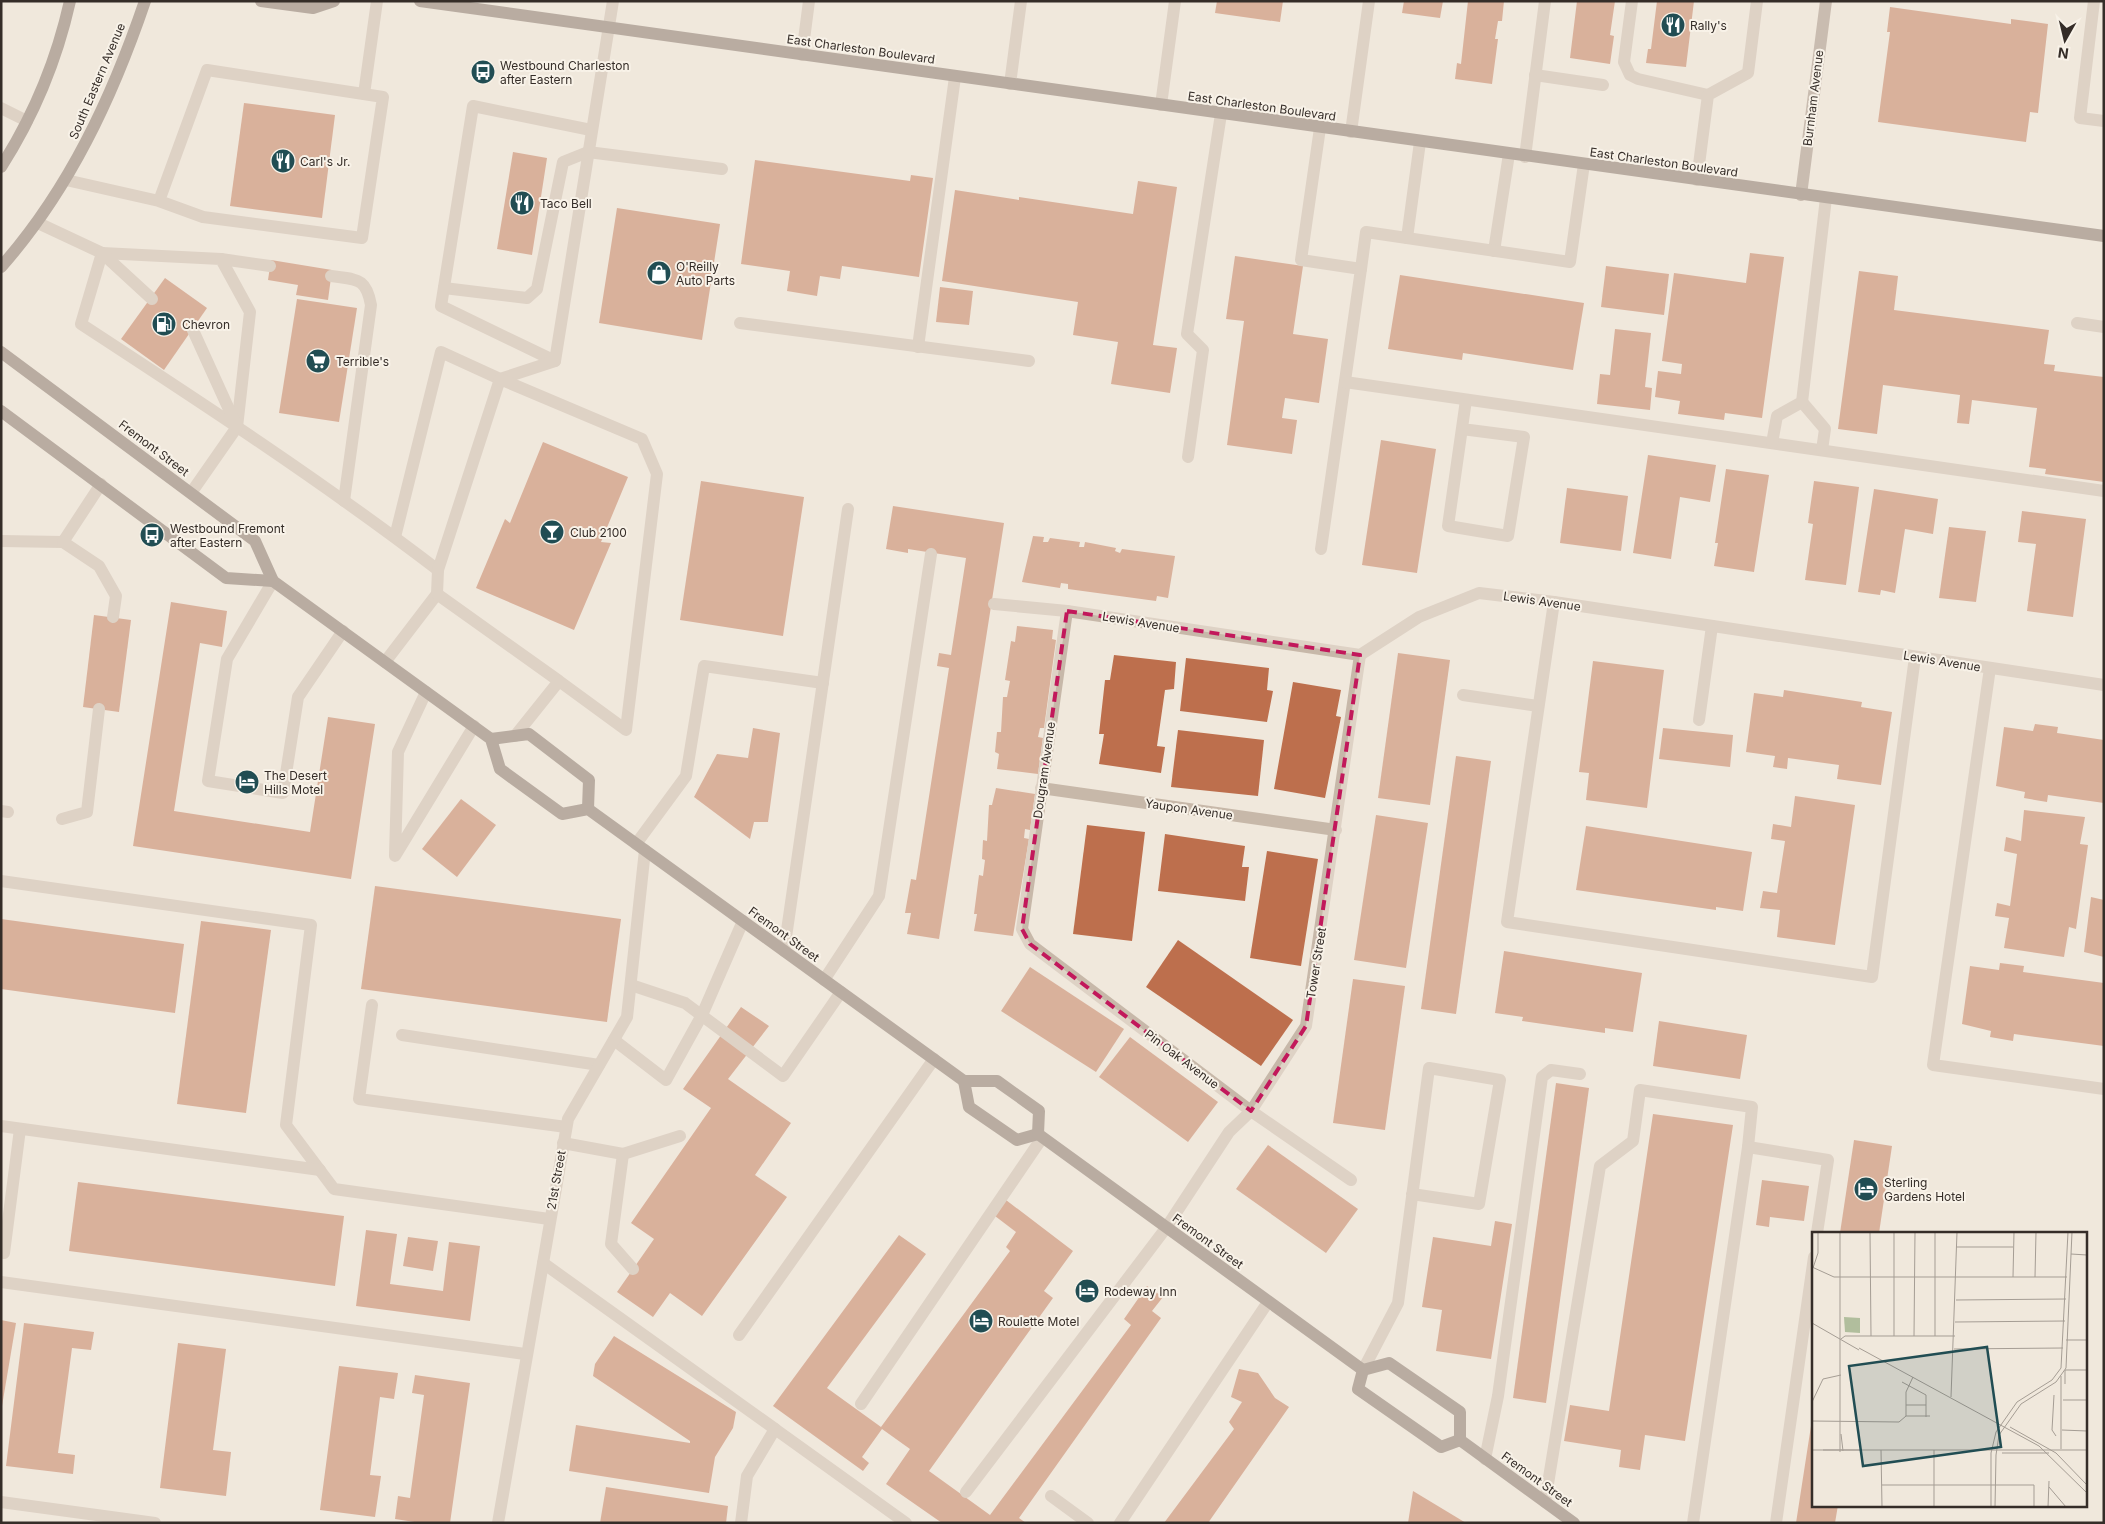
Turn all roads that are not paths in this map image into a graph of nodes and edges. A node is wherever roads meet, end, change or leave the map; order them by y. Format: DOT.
graph roads {
  1 [pos="70,1"];
  2 [pos="145,1"];
  3 [pos="261,1"];
  4 [pos="334,1"];
  5 [pos="378,1"];
  6 [pos="420,1"];
  7 [pos="613,1"];
  8 [pos="809,1"];
  9 [pos="1021,1"];
  10 [pos="1175,1"];
  11 [pos="1369,1"];
  12 [pos="1545,1"];
  13 [pos="1632,1"];
  14 [pos="1757,1"];
  15 [pos="1826,1"];
  16 [pos="2094,1"];
  17 [pos="609,28"];
  18 [pos="802,55"];
  19 [pos="1535,75"];
  20 [pos="955,76"];
  21 [pos="1010,84"];
  22 [pos="1604,86"];
  23 [pos="364,94"];
  24 [pos="1708,95"];
  25 [pos="1161,105"];
  26 [pos="1,108"];
  27 [pos="1221,114"];
  28 [pos="27,121"];
  29 [pos="2104,121"];
  30 [pos="1320,128"];
  31 [pos="592,130"];
  32 [pos="1350,132"];
  33 [pos="1420,142"];
  34 [pos="588,152"];
  35 [pos="1509,154"];
  36 [pos="1525,157"];
  37 [pos="1584,164"];
  38 [pos="1,167"];
  39 [pos="722,169"];
  40 [pos="66,180"];
  41 [pos="1697,180"];
  42 [pos="1801,195"];
  43 [pos="1826,198"];
  44 [pos="159,201"];
  45 [pos="38,223"];
  46 [pos="1407,238"];
  47 [pos="2103,238"];
  48 [pos="1494,251"];
  49 [pos="102,253"];
  50 [pos="221,260"];
  51 [pos="270,266"];
  52 [pos="1,267"];
  53 [pos="1361,269"];
  54 [pos="331,276"];
  55 [pos="444,288"];
  56 [pos="152,299"];
  57 [pos="2077,323"];
  58 [pos="740,324"];
  59 [pos="2104,327"];
  60 [pos="192,328"];
  61 [pos="918,347"];
  62 [pos="1,352"];
  63 [pos="554,360"];
  64 [pos="1029,361"];
  65 [pos="500,378"];
  66 [pos="1345,382"];
  67 [pos="1466,400"];
  68 [pos="1802,402"];
  69 [pos="1,411"];
  70 [pos="237,427"];
  71 [pos="1462,429"];
  72 [pos="1772,444"];
  73 [pos="1822,450"];
  74 [pos="1188,456"];
  75 [pos="101,484"];
  76 [pos="2104,490"];
  77 [pos="191,493"];
  78 [pos="344,501"];
  79 [pos="848,509"];
  80 [pos="395,537"];
  81 [pos="1,541"];
  82 [pos="63,542"];
  83 [pos="1321,548"];
  84 [pos="931,554"];
  85 [pos="438,570"];
  86 [pos="273,581"];
  87 [pos="437,594"];
  88 [pos="1554,602"];
  89 [pos="994,604"];
  90 [pos="1068,611"];
  91 [pos="113,617"];
  92 [pos="1712,626"];
  93 [pos="343,631"];
  94 [pos="1360,655"];
  95 [pos="1915,657"];
  96 [pos="385,662"];
  97 [pos="1990,668"];
  98 [pos="559,681"];
  99 [pos="823,684"];
  100 [pos="2104,685"];
  101 [pos="426,692"];
  102 [pos="1462,695"];
  103 [pos="1538,706"];
  104 [pos="99,709"];
  105 [pos="1700,720"];
  106 [pos="474,726"];
  107 [pos="515,736"];
  108 [pos="491,739"];
  109 [pos="1041,788"];
  110 [pos="588,809"];
  111 [pos="62,819"];
  112 [pos="1336,830"];
  113 [pos="641,847"];
  114 [pos="1,881"];
  115 [pos="743,921"];
  116 [pos="1022,929"];
  117 [pos="784,951"];
  118 [pos="824,980"];
  119 [pos="631,985"];
  120 [pos="841,992"];
  121 [pos="372,1005"];
  122 [pos="702,1015"];
  123 [pos="402,1035"];
  124 [pos="614,1040"];
  125 [pos="934,1059"];
  126 [pos="599,1065"];
  127 [pos="1580,1074"];
  128 [pos="964,1080"];
  129 [pos="2104,1089"];
  130 [pos="1251,1110"];
  131 [pos="1,1126"];
  132 [pos="566,1127"];
  133 [pos="20,1129"];
  134 [pos="680,1136"];
  135 [pos="1040,1136"];
  136 [pos="563,1143"];
  137 [pos="1748,1147"];
  138 [pos="623,1154"];
  139 [pos="320,1170"];
  140 [pos="1351,1180"];
  141 [pos="1412,1194"];
  142 [pos="549,1219"];
  143 [pos="1166,1228"];
  144 [pos="1817,1232"];
  145 [pos="4,1253"];
  146 [pos="543,1263"];
  147 [pos="633,1269"];
  148 [pos="1812,1272"];
  149 [pos="1,1282"];
  150 [pos="1268,1302"];
  151 [pos="739,1335"];
  152 [pos="525,1354"];
  153 [pos="1363,1370"];
  154 [pos="861,1404"];
  155 [pos="775,1429"];
  156 [pos="1460,1440"];
  157 [pos="1485,1459"];
  158 [pos="966,1492"];
  159 [pos="1050,1496"];
  160 [pos="1,1502"];
  161 [pos="1545,1502"];
  162 [pos="1567,1521"];
  163 [pos="155,1523"];
  164 [pos="498,1523"];
  165 [pos="741,1523"];
  166 [pos="906,1523"];
  167 [pos="1088,1523"];
  168 [pos="1120,1523"];
  169 [pos="1693,1523"];
  170 [pos="1776,1523"];
  1 -- 28 [label="main road"];
  2 -- 40 [label="main road, South Eastern Avenue"];
  3 -- 4 [label="main road"];
  5 -- 23 [label="street"];
  6 -- 17 [label="main road, East Charleston Boulevard"];
  7 -- 17 [label="street"];
  8 -- 18 [label="street"];
  9 -- 21 [label="street"];
  10 -- 25 [label="street"];
  11 -- 32 [label="street"];
  12 -- 19 [label="street"];
  13 -- 24 [label="street"];
  14 -- 24 [label="street"];
  15 -- 42 [label="street, Burnham Avenue"];
  16 -- 29 [label="street"];
  17 -- 18 [label="main road, East Charleston Boulevard"];
  17 -- 31 [label="street"];
  18 -- 20 [label="main road, East Charleston Boulevard"];
  19 -- 22 [label="street"];
  19 -- 36 [label="street"];
  20 -- 21 [label="main road, East Charleston Boulevard"];
  20 -- 61 [label="street"];
  21 -- 25 [label="main road, East Charleston Boulevard"];
  23 -- 44 [label="street"];
  23 -- 44 [label="street"];
  24 -- 41 [label="street"];
  25 -- 27 [label="main road, East Charleston Boulevard"];
  26 -- 28 [label="street"];
  27 -- 30 [label="main road, East Charleston Boulevard"];
  27 -- 74 [label="street"];
  28 -- 38 [label="main road"];
  30 -- 32 [label="main road, East Charleston Boulevard"];
  30 -- 53 [label="street"];
  31 -- 34 [label="street"];
  31 -- 55 [label="street"];
  32 -- 33 [label="main road, East Charleston Boulevard"];
  33 -- 35 [label="main road, East Charleston Boulevard"];
  33 -- 46 [label="street"];
  34 -- 39 [label="street"];
  34 -- 55 [label="street"];
  34 -- 63 [label="street"];
  35 -- 36 [label="main road, East Charleston Boulevard"];
  35 -- 48 [label="street"];
  36 -- 37 [label="main road, East Charleston Boulevard"];
  37 -- 41 [label="main road, East Charleston Boulevard"];
  37 -- 48 [label="street"];
  40 -- 44 [label="street"];
  40 -- 45 [label="main road, South Eastern Avenue"];
  41 -- 42 [label="main road, East Charleston Boulevard"];
  42 -- 43 [label="main road, East Charleston Boulevard"];
  43 -- 47 [label="main road, East Charleston Boulevard"];
  43 -- 68 [label="street"];
  45 -- 49 [label="street"];
  45 -- 52 [label="main road, South Eastern Avenue"];
  46 -- 48 [label="street"];
  46 -- 53 [label="street"];
  49 -- 50 [label="street"];
  49 -- 56 [label="street"];
  49 -- 70 [label="street"];
  50 -- 51 [label="street"];
  50 -- 70 [label="street"];
  53 -- 66 [label="street"];
  54 -- 78 [label="street"];
  55 -- 63 [label="street"];
  57 -- 59 [label="street"];
  58 -- 61 [label="street"];
  60 -- 70 [label="street"];
  61 -- 64 [label="street"];
  62 -- 77 [label="main road, Fremont Street"];
  63 -- 65 [label="street"];
  65 -- 80 [label="street"];
  65 -- 85 [label="street"];
  65 -- 98 [label="street"];
  66 -- 67 [label="street"];
  66 -- 83 [label="street"];
  67 -- 71 [label="street"];
  67 -- 72 [label="street"];
  68 -- 72 [label="street"];
  68 -- 73 [label="street"];
  69 -- 75 [label="main road"];
  70 -- 77 [label="street"];
  70 -- 78 [label="street"];
  71 -- 71 [label="street"];
  72 -- 73 [label="street"];
  73 -- 76 [label="street"];
  75 -- 82 [label="street"];
  75 -- 86 [label="main road"];
  77 -- 86 [label="main road, Fremont Street"];
  78 -- 80 [label="street"];
  79 -- 99 [label="street"];
  80 -- 85 [label="street"];
  81 -- 82 [label="street"];
  82 -- 91 [label="street"];
  84 -- 118 [label="street"];
  85 -- 87 [label="street"];
  86 -- 93 [label="main road"];
  86 -- 93 [label="street"];
  87 -- 96 [label="street"];
  87 -- 98 [label="street"];
  88 -- 92 [label="street, Lewis Avenue"];
  88 -- 94 [label="street, Lewis Avenue"];
  88 -- 103 [label="street"];
  89 -- 90 [label="street, Lewis Avenue"];
  90 -- 94 [label="street, Lewis Avenue"];
  90 -- 109 [label="street, Dougram Avenue"];
  92 -- 95 [label="street, Lewis Avenue"];
  92 -- 105 [label="street"];
  93 -- 96 [label="main road"];
  94 -- 112 [label="street, Tower Street"];
  95 -- 97 [label="street, Lewis Avenue"];
  95 -- 103 [label="street"];
  96 -- 101 [label="main road"];
  97 -- 100 [label="street, Lewis Avenue"];
  97 -- 129 [label="street"];
  98 -- 107 [label="street"];
  99 -- 113 [label="street"];
  99 -- 117 [label="street"];
  101 -- 106 [label="main road"];
  101 -- 106 [label="street"];
  102 -- 103 [label="street"];
  104 -- 111 [label="street"];
  106 -- 108 [label="main road"];
  107 -- 108 [label="main road"];
  107 -- 110 [label="main road"];
  108 -- 110 [label="main road"];
  109 -- 112 [label="street, Yaupon Avenue"];
  109 -- 116 [label="street, Dougram Avenue"];
  110 -- 113 [label="main road, Fremont Street"];
  112 -- 130 [label="street, Tower Street"];
  113 -- 115 [label="main road, Fremont Street"];
  113 -- 119 [label="street, 21st Street"];
  114 -- 139 [label="street"];
  115 -- 117 [label="main road, Fremont Street"];
  115 -- 122 [label="street"];
  116 -- 130 [label="street, Pin Oak Avenue"];
  117 -- 118 [label="main road, Fremont Street"];
  118 -- 120 [label="main road, Fremont Street"];
  119 -- 122 [label="street"];
  119 -- 124 [label="street, 21st Street"];
  120 -- 122 [label="street"];
  120 -- 125 [label="main road, Fremont Street"];
  121 -- 132 [label="street"];
  122 -- 124 [label="street"];
  123 -- 126 [label="street"];
  124 -- 126 [label="street, 21st Street"];
  125 -- 128 [label="main road, Fremont Street"];
  125 -- 151 [label="street"];
  126 -- 132 [label="street, 21st Street"];
  127 -- 157 [label="street"];
  128 -- 135 [label="main road"];
  128 -- 135 [label="main road"];
  130 -- 140 [label="street, Pin Oak Avenue"];
  130 -- 143 [label="street, Tower Street"];
  131 -- 133 [label="street"];
  132 -- 136 [label="street, 21st Street"];
  133 -- 139 [label="street"];
  133 -- 145 [label="street"];
  134 -- 138 [label="street"];
  135 -- 143 [label="main road, Fremont Street"];
  135 -- 154 [label="street"];
  136 -- 138 [label="street"];
  136 -- 142 [label="street, 21st Street"];
  137 -- 144 [label="street"];
  137 -- 161 [label="street"];
  137 -- 169 [label="street"];
  138 -- 147 [label="street"];
  139 -- 142 [label="street"];
  141 -- 141 [label="street"];
  141 -- 153 [label="street"];
  142 -- 146 [label="street, 21st Street"];
  143 -- 150 [label="main road, Fremont Street"];
  143 -- 158 [label="street, Tower Street"];
  146 -- 152 [label="street, 21st Street"];
  146 -- 155 [label="street"];
  148 -- 170 [label="street"];
  149 -- 152 [label="street"];
  150 -- 153 [label="main road, Fremont Street"];
  150 -- 168 [label="street"];
  152 -- 164 [label="street, 21st Street"];
  153 -- 156 [label="main road"];
  153 -- 156 [label="main road"];
  155 -- 165 [label="street"];
  155 -- 166 [label="street"];
  156 -- 157 [label="main road, Fremont Street"];
  157 -- 161 [label="main road, Fremont Street"];
  159 -- 167 [label="street"];
  160 -- 163 [label="street"];
  161 -- 162 [label="main road, Fremont Street"];
}
